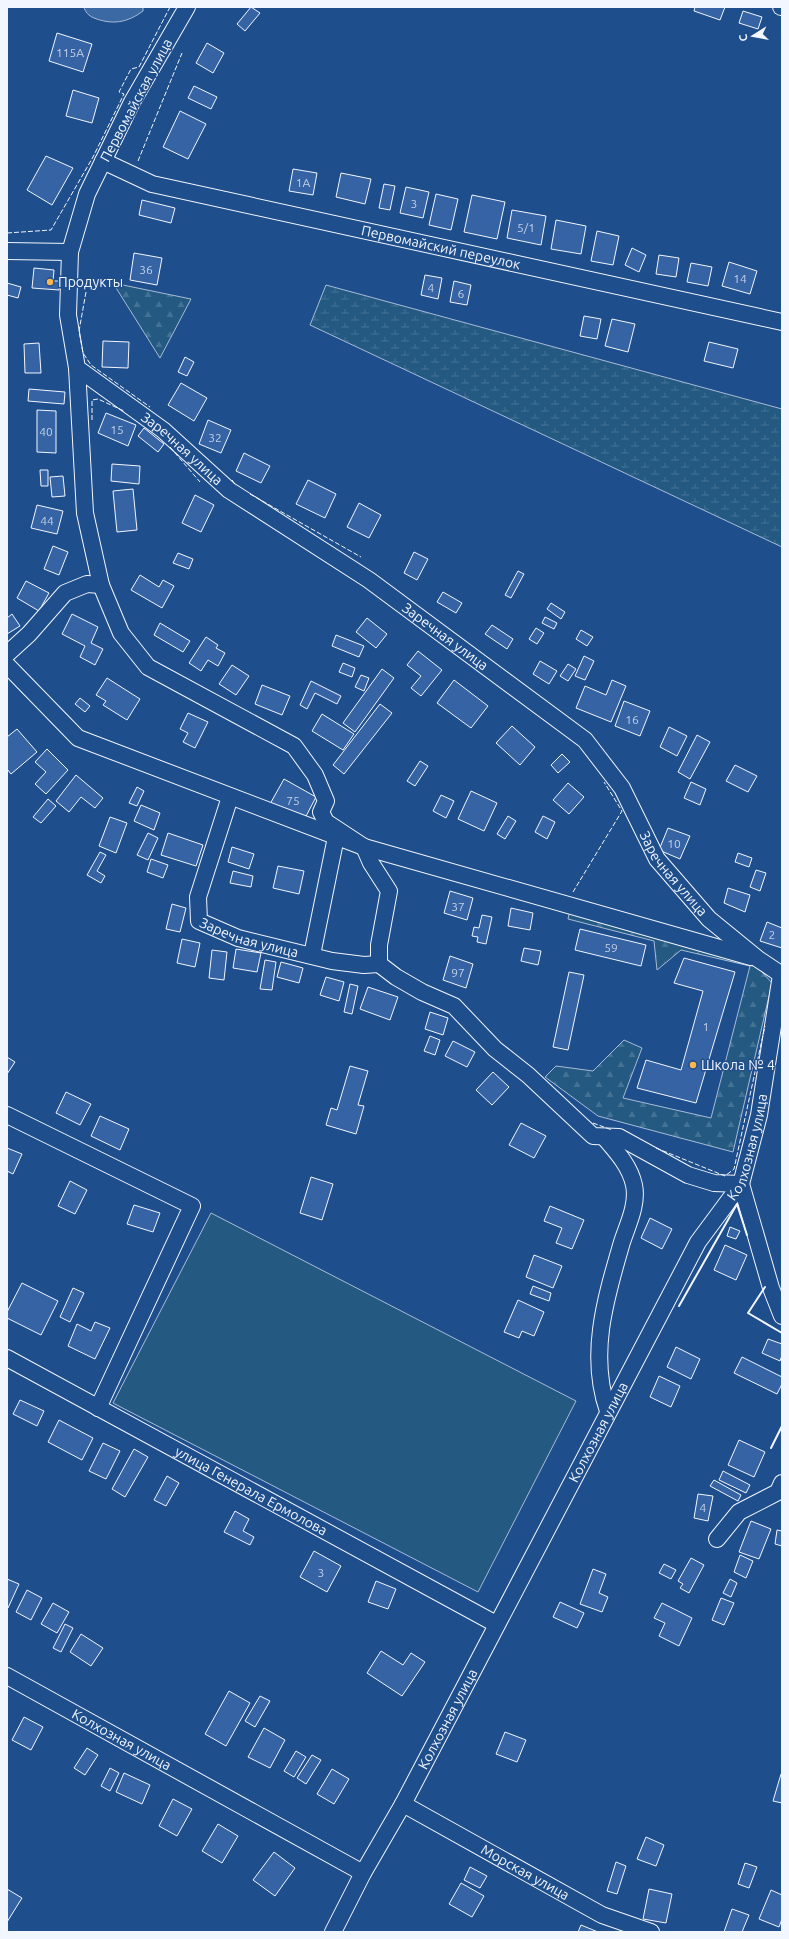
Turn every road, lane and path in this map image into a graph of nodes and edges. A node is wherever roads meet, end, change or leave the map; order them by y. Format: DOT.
graph roads {
  1 [pos="187,7"];
  2 [pos="103,161"];
  3 [pos="87,194"];
  4 [pos="7,251"];
  5 [pos="70,252"];
  6 [pos="782,322"];
  7 [pos="77,368"];
  8 [pos="101,585"];
  9 [pos="7,654"];
  10 [pos="7,665"];
  11 [pos="230,797"];
  12 [pos="336,837"];
  13 [pos="364,847"];
  14 [pos="312,956"];
  15 [pos="758,959"];
  16 [pos="379,964"];
  17 [pos="782,975"];
  18 [pos="7,1115"];
  19 [pos="604,1137"];
  20 [pos="741,1184"];
  21 [pos="782,1316"];
  22 [pos="7,1358"];
  23 [pos="98,1408"];
  24 [pos="608,1411"];
  25 [pos="782,1483"];
  26 [pos="717,1539"];
  27 [pos="496,1624"];
  28 [pos="7,1676"];
  29 [pos="403,1804"];
  30 [pos="363,1873"];
  31 [pos="333,1932"];
  32 [pos="651,1932"];
  1 -- 2 [label="street, Первомайская улица"];
  2 -- 3 [label="street, Первомайская улица"];
  2 -- 6 [label="street, Первомайский переулок"];
  3 -- 5 [label="street, Заречная улица"];
  4 -- 5 [label="street"];
  5 -- 7 [label="street, Заречная улица"];
  7 -- 8 [label="street, Заречная улица"];
  7 -- 15 [label="street, Заречная улица"];
  8 -- 9 [label="street"];
  8 -- 13 [label="street, Заречная улица"];
  10 -- 11 [label="street, Заречная улица"];
  11 -- 12 [label="street, Заречная улица"];
  11 -- 14 [label="street, Заречная улица"];
  12 -- 13 [label="street, Заречная улица"];
  12 -- 14 [label="street"];
  13 -- 15 [label="street, Заречная улица"];
  13 -- 16 [label="street"];
  14 -- 16 [label="street, Заречная улица"];
  15 -- 17 [label="street, Заречная улица"];
  16 -- 19 [label="street"];
  17 -- 20 [label="street, Колхозная улица"];
  18 -- 23 [label="street"];
  19 -- 20 [label="street"];
  19 -- 24 [label="street"];
  20 -- 21 [label="street"];
  20 -- 24 [label="street, Колхозная улица"];
  22 -- 23 [label="street, улица Генерала Ермолова"];
  23 -- 27 [label="street, улица Генерала Ермолова"];
  24 -- 27 [label="street, Колхозная улица"];
  25 -- 26 [label="street"];
  27 -- 29 [label="street, Колхозная улица"];
  28 -- 30 [label="street, Колхозная улица"];
  29 -- 30 [label="street, Колхозная улица"];
  29 -- 32 [label="street, Морская улица"];
  30 -- 31 [label="street, Колхозная улица"];
}
